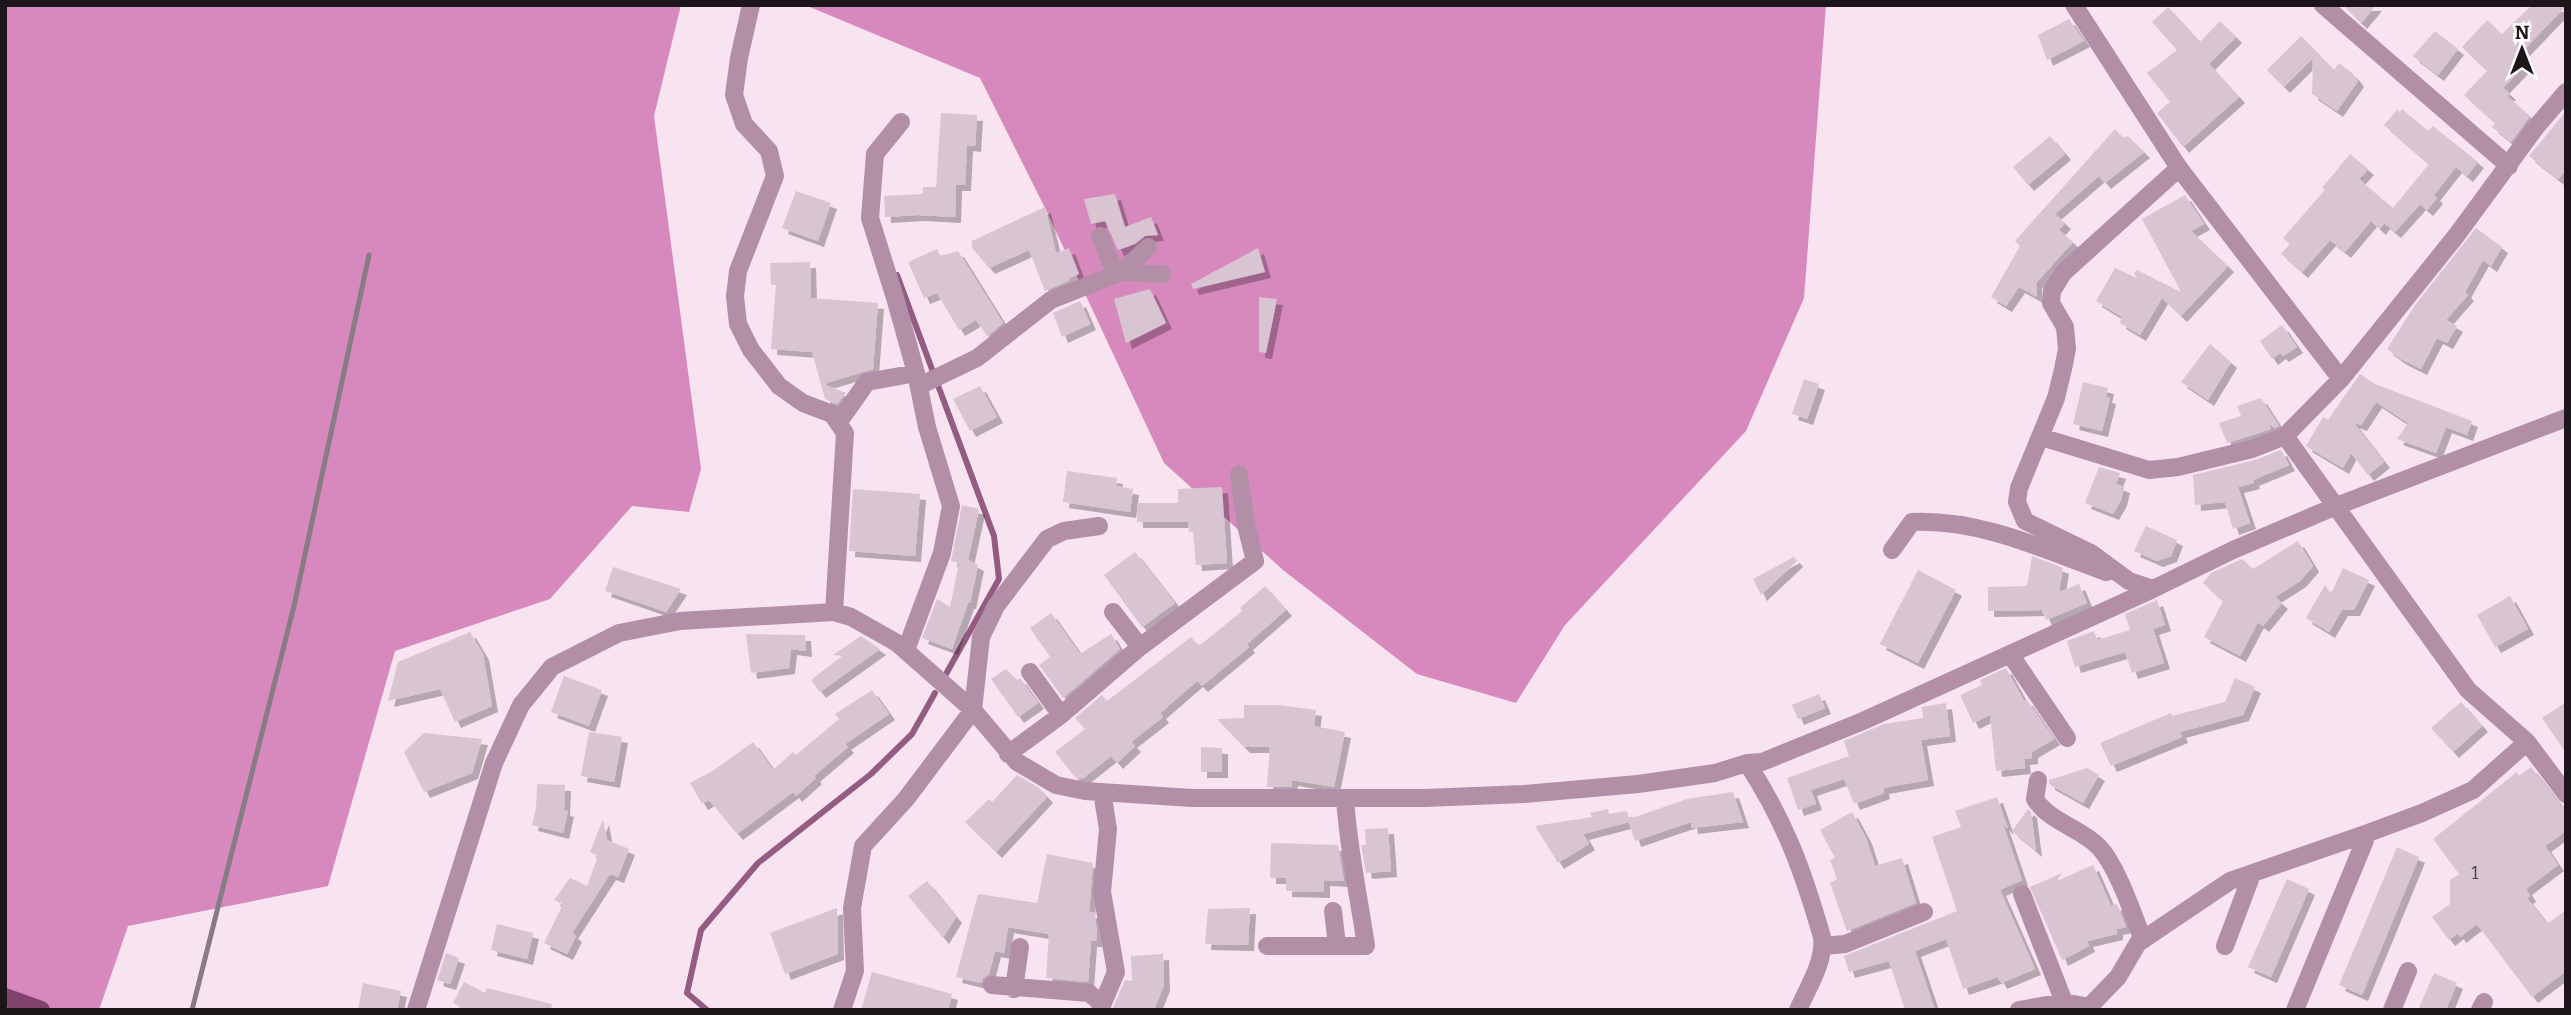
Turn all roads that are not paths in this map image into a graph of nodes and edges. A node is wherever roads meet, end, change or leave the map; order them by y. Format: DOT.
graph roads {
  1 [pos="751,5"];
  2 [pos="2323,5"];
  3 [pos="2081,7"];
  4 [pos="2566,92"];
  5 [pos="901,121"];
  6 [pos="2509,166"];
  7 [pos="2179,168"];
  8 [pos="1100,236"];
  9 [pos="1148,247"];
  10 [pos="1119,273"];
  11 [pos="1162,274"];
  12 [pos="926,379"];
  13 [pos="2341,379"];
  14 [pos="2566,418"];
  15 [pos="838,422"];
  16 [pos="2285,436"];
  17 [pos="2041,437"];
  18 [pos="1238,474"];
  19 [pos="2334,507"];
  20 [pos="1099,526"];
  21 [pos="1892,551"];
  22 [pos="2129,581"];
  23 [pos="2153,589"];
  24 [pos="834,612"];
  25 [pos="1113,612"];
  26 [pos="1140,647"];
  27 [pos="906,650"];
  28 [pos="2010,654"];
  29 [pos="1030,672"];
  30 [pos="973,710"];
  31 [pos="1061,715"];
  32 [pos="2067,738"];
  33 [pos="2527,742"];
  34 [pos="1008,754"];
  35 [pos="1747,762"];
  36 [pos="2038,780"];
  37 [pos="1102,792"];
  38 [pos="2566,794"];
  39 [pos="1345,798"];
  40 [pos="2368,833"];
  41 [pos="2252,874"];
  42 [pos="2022,894"];
  43 [pos="1333,911"];
  44 [pos="1924,912"];
  45 [pos="2143,940"];
  46 [pos="1267,946"];
  47 [pos="1337,946"];
  48 [pos="1823,946"];
  49 [pos="2225,946"];
  50 [pos="1020,947"];
  51 [pos="2408,971"];
  52 [pos="992,985"];
  53 [pos="1014,989"];
  54 [pos="5,997"];
  55 [pos="1101,1007"];
  56 [pos="2080,1007"];
  57 [pos="41,1010"];
  58 [pos="416,1010"];
  59 [pos="842,1010"];
  60 [pos="1798,1010"];
  61 [pos="2019,1010"];
  62 [pos="2295,1010"];
  63 [pos="2392,1010"];
  1 -- 15 [label="street"];
  2 -- 6 [label="street"];
  3 -- 7 [label="street"];
  4 -- 6 [label="street"];
  5 -- 12 [label="street"];
  6 -- 13 [label="street"];
  7 -- 13 [label="street"];
  7 -- 17 [label="street"];
  8 -- 10 [label="street"];
  9 -- 10 [label="street"];
  10 -- 11 [label="street"];
  10 -- 12 [label="street"];
  12 -- 15 [label="street"];
  12 -- 27 [label="street"];
  13 -- 16 [label="street"];
  14 -- 19 [label="street"];
  15 -- 24 [label="street"];
  16 -- 17 [label="street"];
  16 -- 19 [label="street"];
  17 -- 22 [label="street"];
  18 -- 26 [label="street"];
  19 -- 23 [label="street"];
  19 -- 33 [label="street"];
  20 -- 30 [label="street"];
  21 -- 22 [label="street"];
  22 -- 23 [label="street"];
  23 -- 28 [label="street"];
  24 -- 27 [label="street"];
  24 -- 58 [label="street"];
  25 -- 26 [label="street"];
  26 -- 31 [label="street"];
  27 -- 30 [label="street"];
  28 -- 32 [label="street"];
  28 -- 35 [label="street"];
  29 -- 31 [label="street"];
  30 -- 34 [label="street"];
  30 -- 59 [label="street"];
  31 -- 34 [label="street"];
  33 -- 38 [label="street"];
  33 -- 40 [label="street"];
  34 -- 37 [label="street"];
  35 -- 39 [label="street"];
  35 -- 48 [label="street"];
  36 -- 45 [label="street"];
  37 -- 39 [label="street"];
  37 -- 55 [label="street"];
  39 -- 47 [label="street"];
  40 -- 41 [label="street"];
  40 -- 62 [label="street"];
  41 -- 45 [label="street"];
  41 -- 49 [label="street"];
  42 -- 56 [label="street"];
  43 -- 47 [label="street"];
  44 -- 48 [label="street"];
  45 -- 56 [label="street"];
  46 -- 47 [label="street"];
  48 -- 60 [label="street"];
  50 -- 53 [label="street"];
  51 -- 63 [label="street"];
  52 -- 53 [label="street"];
  53 -- 55 [label="street"];
  54 -- 57 [label="main road"];
  56 -- 61 [label="street"];
}
